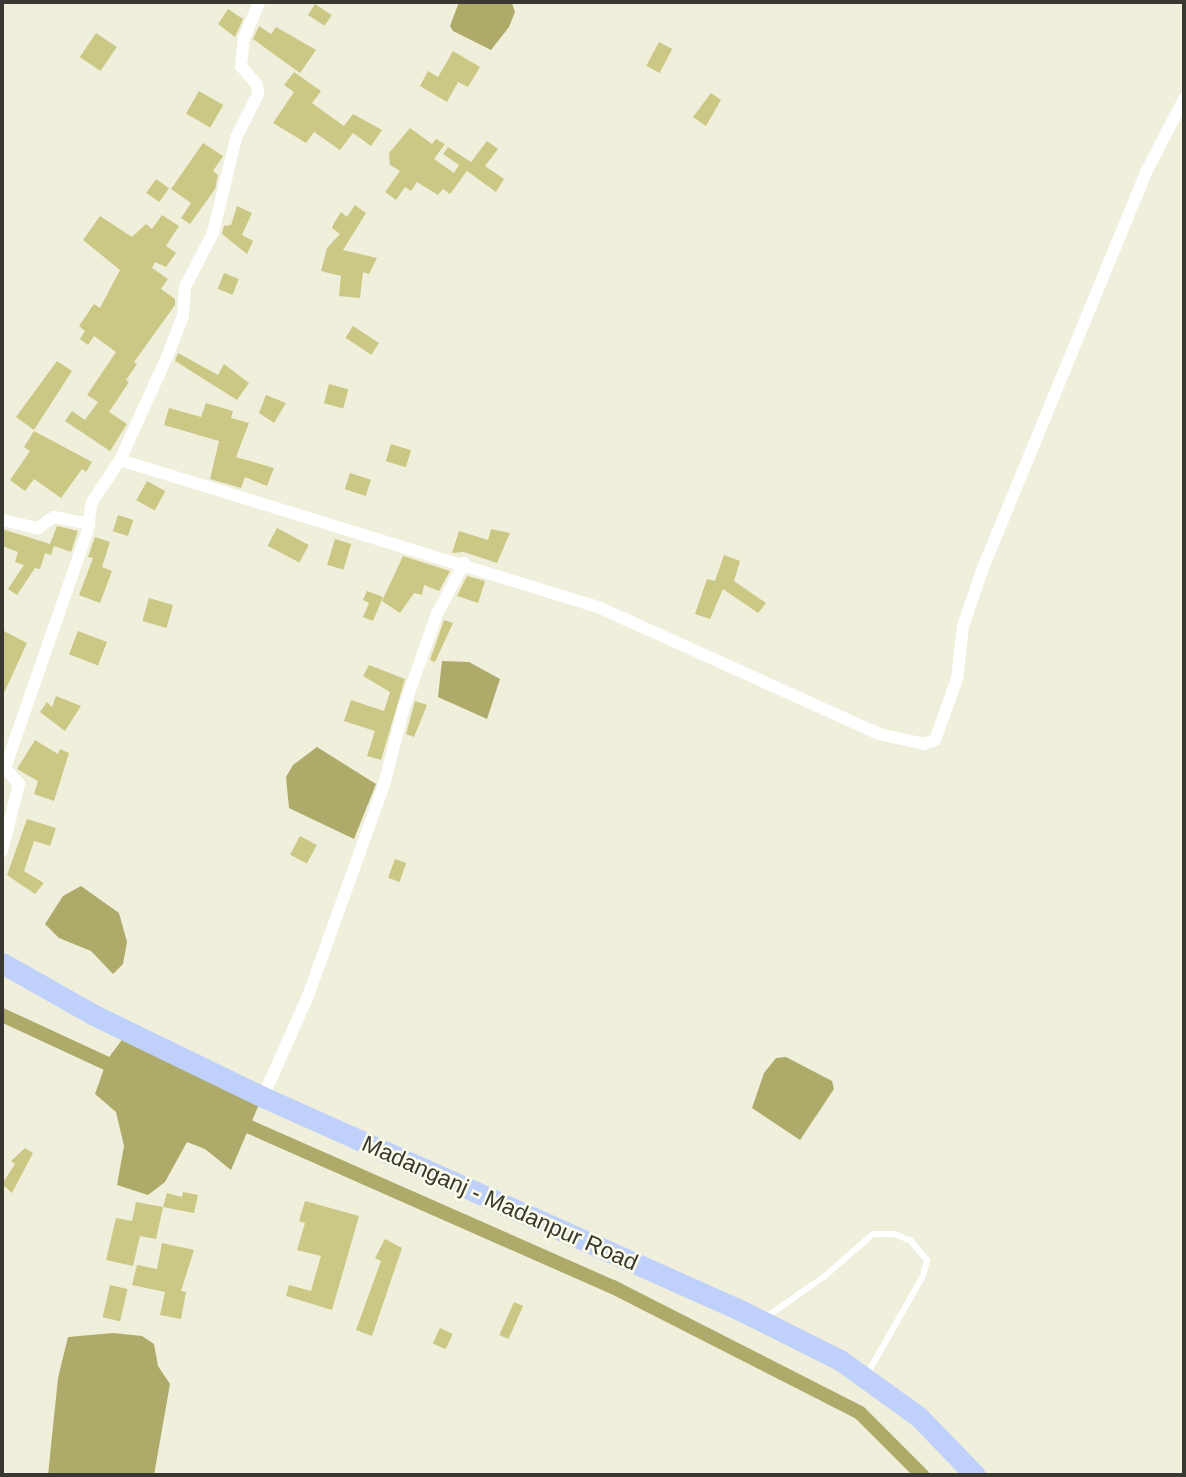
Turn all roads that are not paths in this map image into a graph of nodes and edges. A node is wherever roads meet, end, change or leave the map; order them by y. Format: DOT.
graph roads {
  1 [pos="259,2"];
  2 [pos="1184,99"];
  3 [pos="120,460"];
  4 [pos="2,520"];
  5 [pos="89,524"];
  6 [pos="464,563"];
  7 [pos="2,851"];
  8 [pos="2,963"];
  9 [pos="262,1097"];
  10 [pos="762,1320"];
  11 [pos="865,1378"];
  12 [pos="975,1475"];
  1 -- 3 [label="street"];
  2 -- 6 [label="street"];
  3 -- 5 [label="street"];
  3 -- 6 [label="street"];
  4 -- 5 [label="street"];
  5 -- 7 [label="street"];
  6 -- 9 [label="street"];
  8 -- 9 [label="main road, Madanganj - Madanpur Road"];
  9 -- 10 [label="main road, Madanganj - Madanpur Road"];
  10 -- 11 [label="main road, Madanganj - Madanpur Road"];
  10 -- 11 [label="lane"];
  11 -- 12 [label="main road, Madanganj - Madanpur Road"];
}
